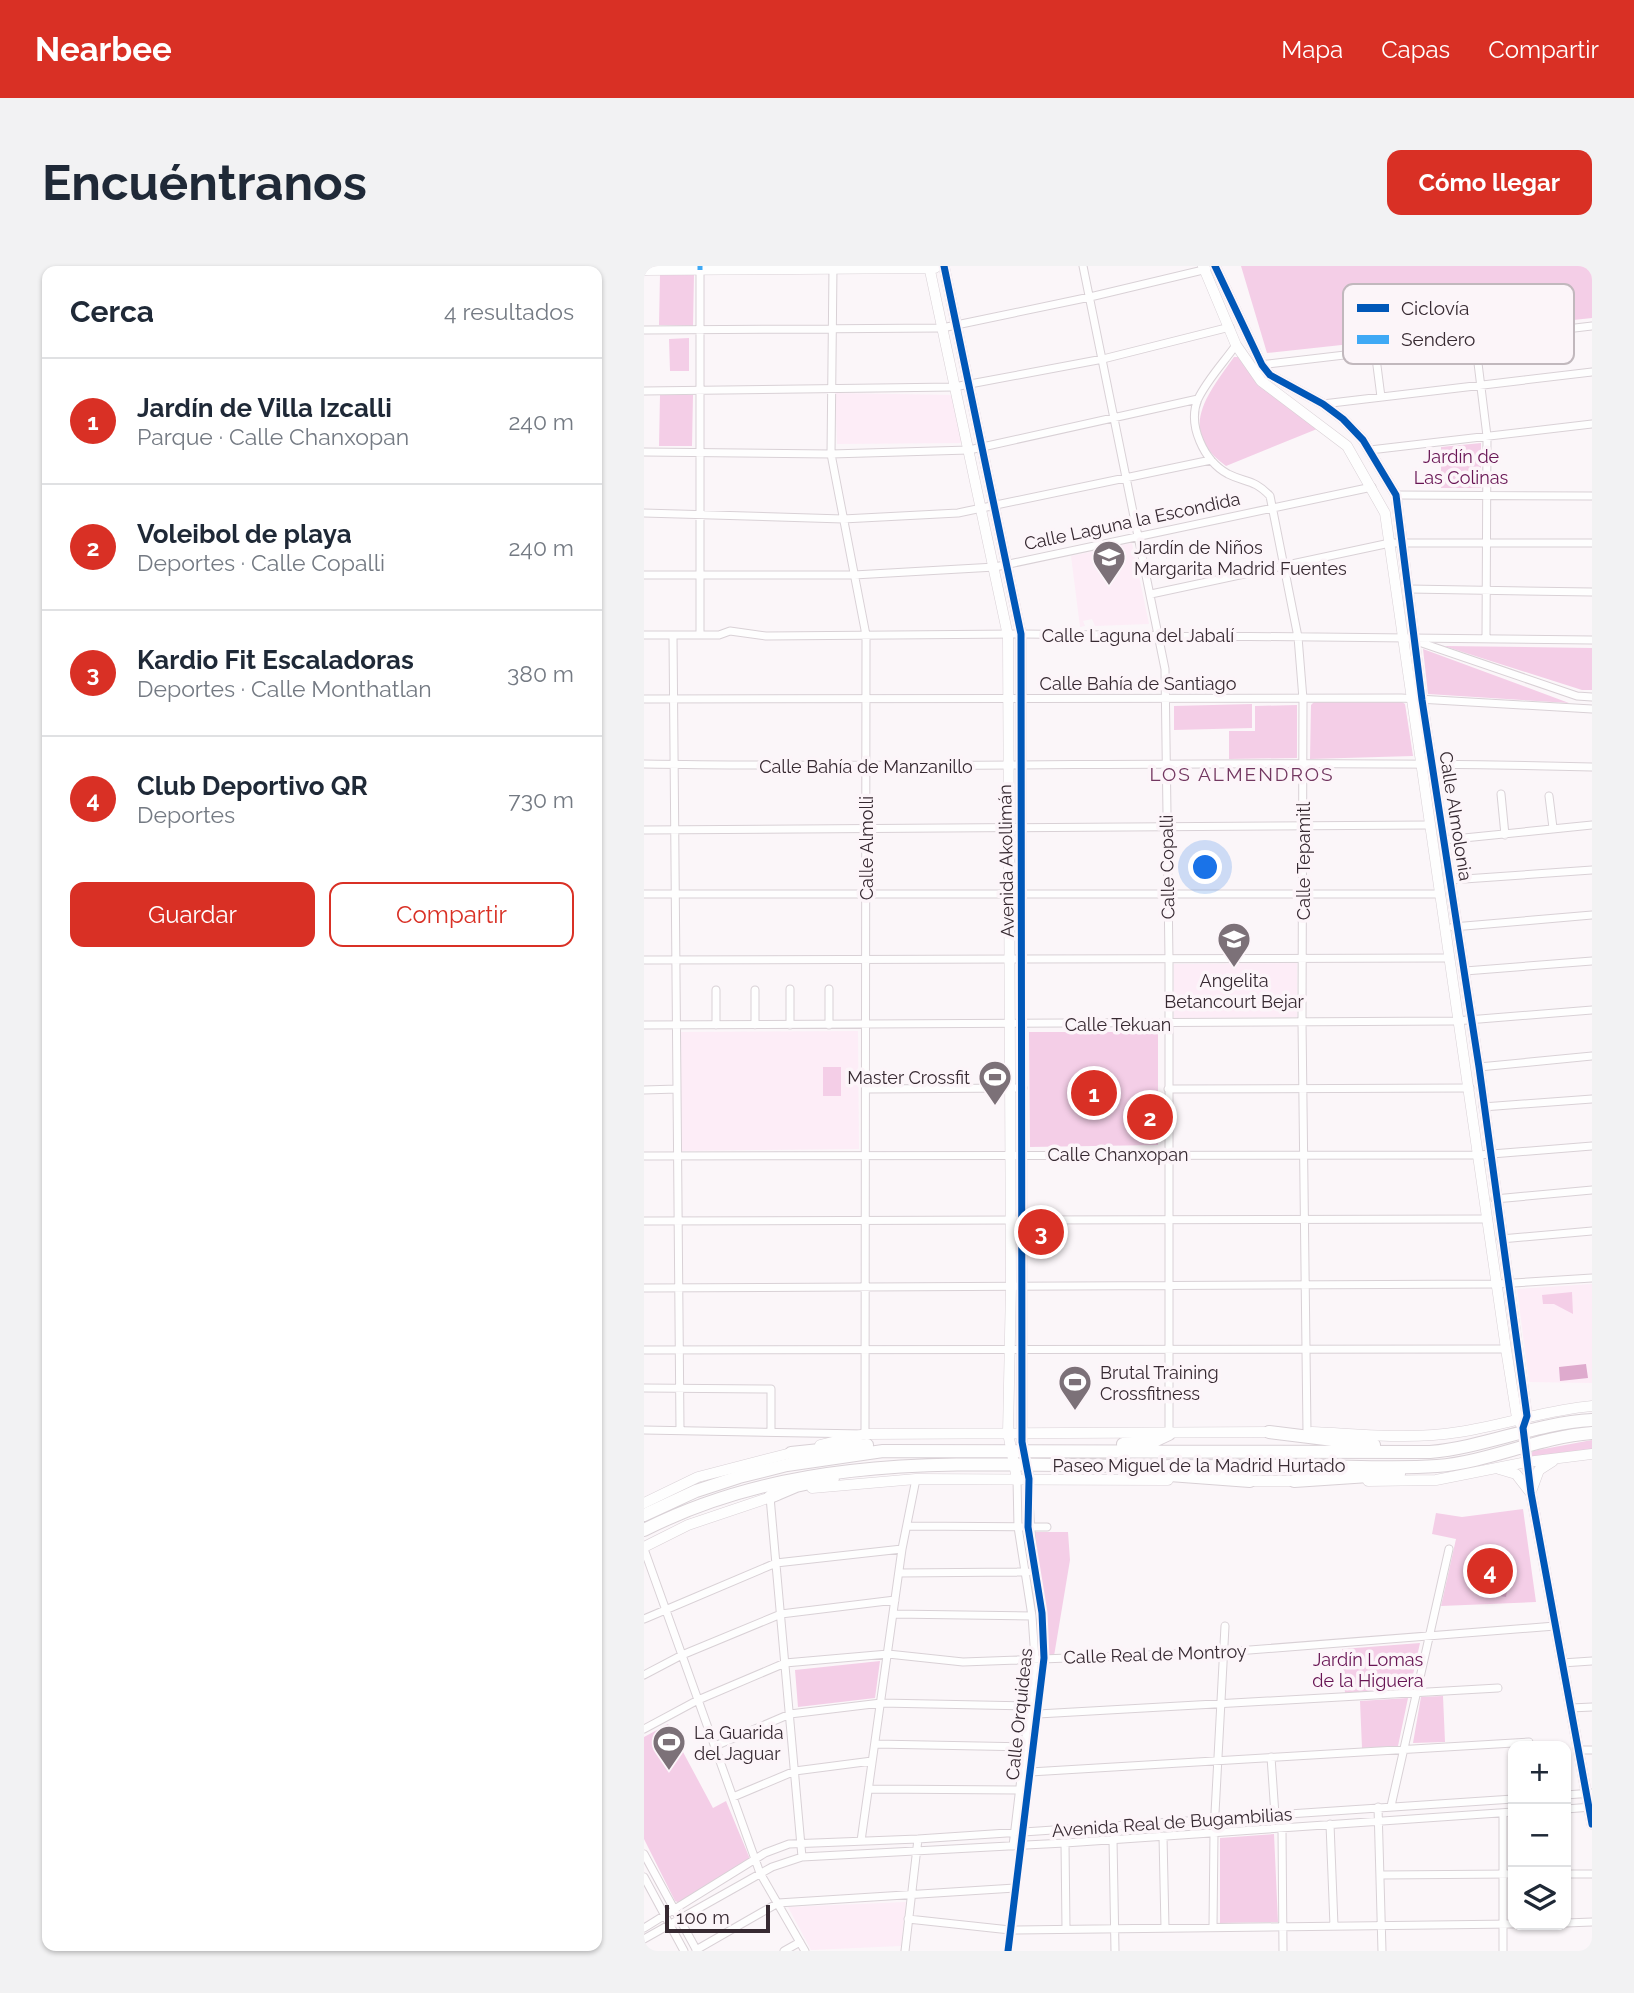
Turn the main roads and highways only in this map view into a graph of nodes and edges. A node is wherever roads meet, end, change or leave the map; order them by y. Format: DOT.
graph roads {
  1 [pos="1592,1420"];
  2 [pos="1269,1432"];
  3 [pos="1592,1433"];
  4 [pos="1169,1434"];
  5 [pos="1524,1434"];
  6 [pos="934,1451"];
  7 [pos="1067,1451"];
  8 [pos="1430,1452"];
  9 [pos="791,1453"];
  10 [pos="1018,1457"];
  11 [pos="1069,1465"];
  12 [pos="885,1466"];
  13 [pos="1439,1466"];
  14 [pos="1250,1480"];
  15 [pos="1294,1481"];
  16 [pos="770,1497"];
  17 [pos="644,1515"];
  18 [pos="644,1530"];
  1 -- 5 [label="highway, Paseo Miguel de la Madrid Hurtado"];
  2 -- 8 [label="highway"];
  3 -- 5 [label="highway, Paseo Miguel de la Madrid Hurtado"];
  4 -- 7 [label="highway"];
  5 -- 8 [label="highway, Paseo Miguel de la Madrid Hurtado"];
  5 -- 13 [label="highway, Paseo Miguel de la Madrid Hurtado"];
  6 -- 9 [label="highway"];
  6 -- 10 [label="highway, Paseo Miguel de la Madrid Hurtado"];
  6 -- 17 [label="highway, Paseo Miguel de la Madrid Hurtado"];
  7 -- 8 [label="highway, Paseo Miguel de la Madrid Hurtado"];
  7 -- 10 [label="highway, Paseo Miguel de la Madrid Hurtado"];
  10 -- 11 [label="highway, Paseo Miguel de la Madrid Hurtado"];
  10 -- 12 [label="highway, Paseo Miguel de la Madrid Hurtado"];
  11 -- 13 [label="highway, Paseo Miguel de la Madrid Hurtado"];
  11 -- 14 [label="highway"];
  12 -- 16 [label="highway"];
  12 -- 18 [label="highway, Paseo Miguel de la Madrid Hurtado"];
  13 -- 15 [label="highway"];
}
